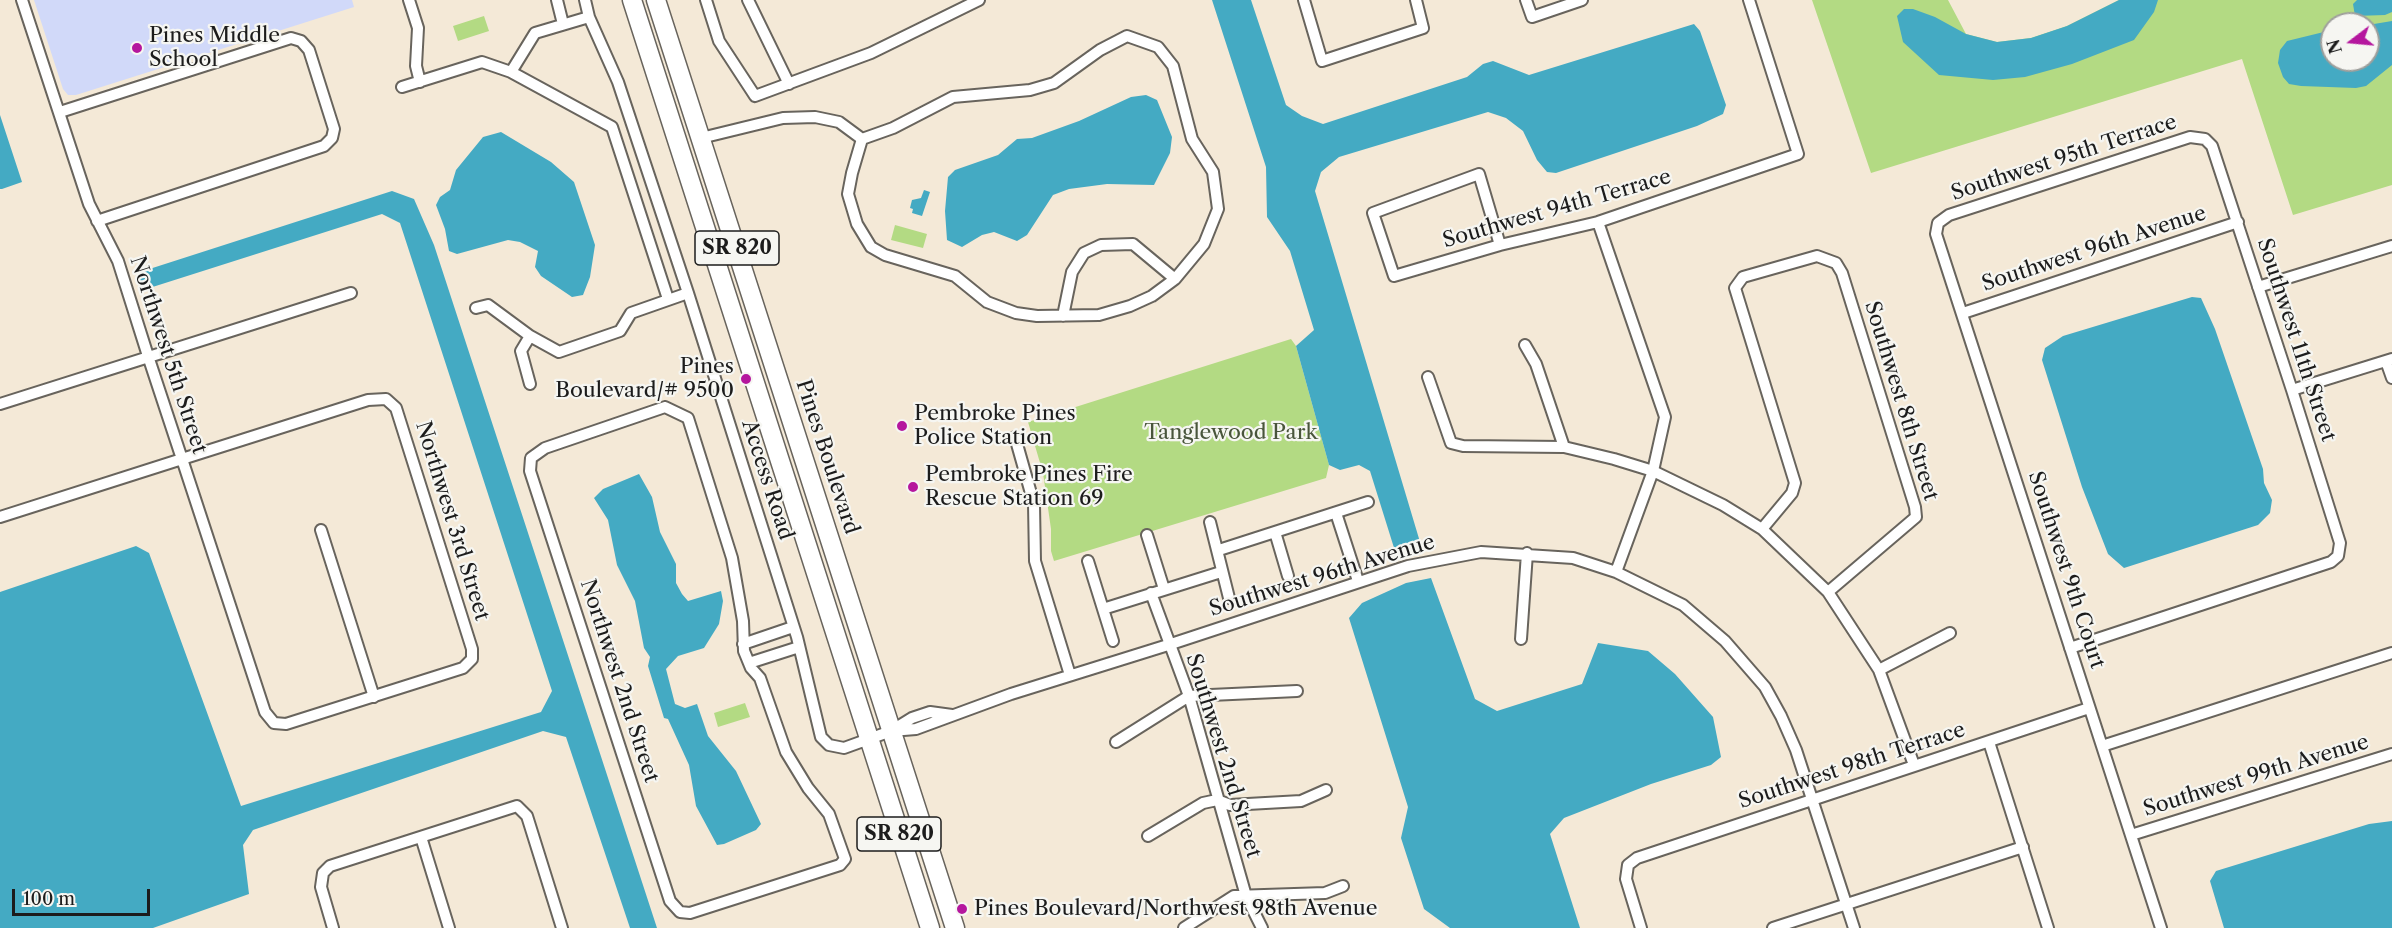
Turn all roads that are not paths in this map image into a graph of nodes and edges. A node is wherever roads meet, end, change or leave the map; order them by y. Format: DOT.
graph roads {
  1 [pos="22,0"];
  2 [pos="409,0"];
  3 [pos="556,0"];
  4 [pos="585,0"];
  5 [pos="632,0"];
  6 [pos="656,0"];
  7 [pos="706,0"];
  8 [pos="748,0"];
  9 [pos="979,0"];
  10 [pos="1304,0"];
  11 [pos="1416,0"];
  12 [pos="1526,0"];
  13 [pos="1582,0"];
  14 [pos="1749,0"];
  15 [pos="589,17"];
  16 [pos="563,24"];
  17 [pos="511,72"];
  18 [pos="420,82"];
  19 [pos="789,84"];
  20 [pos="402,87"];
  21 [pos="662,93"];
  22 [pos="60,111"];
  23 [pos="701,138"];
  24 [pos="862,139"];
  25 [pos="2205,139"];
  26 [pos="97,221"];
  27 [pos="1598,222"];
  28 [pos="2238,222"];
  29 [pos="1938,223"];
  30 [pos="1500,245"];
  31 [pos="2392,246"];
  32 [pos="1175,279"];
  33 [pos="2258,287"];
  34 [pos="351,293"];
  35 [pos="688,293"];
  36 [pos="668,299"];
  37 [pos="476,308"];
  38 [pos="1963,313"];
  39 [pos="1063,316"];
  40 [pos="530,336"];
  41 [pos="1526,345"];
  42 [pos="148,356"];
  43 [pos="2389,360"];
  44 [pos="1428,377"];
  45 [pos="2392,378"];
  46 [pos="530,384"];
  47 [pos="2292,390"];
  48 [pos="0,404"];
  49 [pos="1015,437"];
  50 [pos="1564,447"];
  51 [pos="182,459"];
  52 [pos="1653,471"];
  53 [pos="816,497"];
  54 [pos="1368,502"];
  55 [pos="794,504"];
  56 [pos="1336,513"];
  57 [pos="0,518"];
  58 [pos="1210,522"];
  59 [pos="1762,529"];
  60 [pos="321,530"];
  61 [pos="1275,532"];
  62 [pos="1147,535"];
  63 [pos="1219,550"];
  64 [pos="1527,553"];
  65 [pos="1088,561"];
  66 [pos="1221,572"];
  67 [pos="1617,572"];
  68 [pos="1288,576"];
  69 [pos="1358,581"];
  70 [pos="1164,589"];
  71 [pos="1828,592"];
  72 [pos="1151,593"];
  73 [pos="1229,598"];
  74 [pos="1103,609"];
  75 [pos="793,627"];
  76 [pos="1950,633"];
  77 [pos="1521,639"];
  78 [pos="1113,641"];
  79 [pos="743,644"];
  80 [pos="1168,645"];
  81 [pos="799,646"];
  82 [pos="2070,648"];
  83 [pos="2392,653"];
  84 [pos="749,663"];
  85 [pos="1879,670"];
  86 [pos="1070,675"];
  87 [pos="1297,691"];
  88 [pos="1189,696"];
  89 [pos="374,697"];
  90 [pos="2089,708"];
  91 [pos="891,732"];
  92 [pos="821,737"];
  93 [pos="868,739"];
  94 [pos="1116,742"];
  95 [pos="1989,742"];
  96 [pos="2102,746"];
  97 [pos="2392,754"];
  98 [pos="1914,765"];
  99 [pos="1326,790"];
  100 [pos="1811,799"];
  101 [pos="1217,800"];
  102 [pos="1148,836"];
  103 [pos="2131,836"];
  104 [pos="421,837"];
  105 [pos="2023,847"];
  106 [pos="908,859"];
  107 [pos="1343,886"];
  108 [pos="1246,896"];
  109 [pos="1846,905"];
  110 [pos="333,928"];
  111 [pos="449,928"];
  112 [pos="562,928"];
  113 [pos="930,928"];
  114 [pos="940,928"];
  115 [pos="956,928"];
  116 [pos="1184,928"];
  117 [pos="1262,928"];
  118 [pos="1641,928"];
  119 [pos="1773,928"];
  120 [pos="1854,928"];
  121 [pos="2048,928"];
  122 [pos="2161,928"];
  1 -- 22 [label="street, Northwest 5th Street"];
  2 -- 18 [label="street"];
  3 -- 16 [label="street"];
  4 -- 15 [label="street, Access Road"];
  5 -- 21 [label="highway, SR 820"];
  6 -- 23 [label="highway, Pines Boulevard / SR 820"];
  7 -- 19 [label="street"];
  8 -- 19 [label="street"];
  9 -- 19 [label="street"];
  10 -- 11 [label="street"];
  12 -- 13 [label="street"];
  14 -- 27 [label="street, Southwest 94th Terrace"];
  15 -- 16 [label="street"];
  15 -- 35 [label="street, Access Road"];
  16 -- 17 [label="street"];
  17 -- 18 [label="street"];
  17 -- 36 [label="street"];
  18 -- 20 [label="street"];
  21 -- 23 [label="highway"];
  21 -- 55 [label="highway, SR 820"];
  22 -- 26 [label="street, Northwest 5th Street"];
  22 -- 26 [label="street"];
  23 -- 24 [label="street"];
  23 -- 53 [label="highway, Pines Boulevard / SR 820"];
  24 -- 32 [label="street"];
  24 -- 39 [label="street"];
  25 -- 28 [label="street, Southwest 11th Street"];
  25 -- 29 [label="street, Southwest 95th Terrace"];
  26 -- 42 [label="street, Northwest 5th Street"];
  27 -- 30 [label="street, Southwest 94th Terrace"];
  27 -- 52 [label="street"];
  28 -- 33 [label="street, Southwest 11th Street"];
  28 -- 38 [label="street, Southwest 96th Avenue"];
  29 -- 38 [label="street, Southwest 9th Court"];
  30 -- 30 [label="street, Southwest 94th Terrace"];
  31 -- 33 [label="street"];
  32 -- 39 [label="street"];
  32 -- 39 [label="street"];
  33 -- 47 [label="street, Southwest 11th Street"];
  34 -- 42 [label="street"];
  35 -- 36 [label="street"];
  35 -- 75 [label="street, Access Road"];
  36 -- 40 [label="street"];
  37 -- 40 [label="street"];
  38 -- 82 [label="street, Southwest 9th Court"];
  40 -- 46 [label="street"];
  41 -- 50 [label="street"];
  42 -- 48 [label="street"];
  42 -- 51 [label="street, Northwest 5th Street"];
  43 -- 45 [label="street"];
  43 -- 47 [label="street"];
  44 -- 50 [label="street"];
  47 -- 82 [label="street, Southwest 11th Street"];
  49 -- 86 [label="street"];
  50 -- 52 [label="street"];
  51 -- 57 [label="street"];
  51 -- 89 [label="street, Northwest 5th Street"];
  51 -- 89 [label="street, Northwest 3rd Street"];
  52 -- 59 [label="street"];
  52 -- 67 [label="street"];
  53 -- 55 [label="street"];
  53 -- 91 [label="highway, Pines Boulevard / SR 820"];
  54 -- 56 [label="street"];
  55 -- 93 [label="highway, SR 820"];
  56 -- 61 [label="street"];
  56 -- 69 [label="street"];
  58 -- 63 [label="street"];
  59 -- 71 [label="street"];
  59 -- 71 [label="street, Southwest 8th Street"];
  60 -- 89 [label="street"];
  61 -- 63 [label="street"];
  61 -- 68 [label="street"];
  62 -- 70 [label="street"];
  63 -- 66 [label="street"];
  64 -- 67 [label="street, Southwest 96th Avenue"];
  64 -- 69 [label="street, Southwest 96th Avenue"];
  64 -- 77 [label="street"];
  65 -- 74 [label="street"];
  66 -- 70 [label="street"];
  66 -- 73 [label="street"];
  67 -- 100 [label="street, Southwest 96th Avenue"];
  69 -- 80 [label="street, Southwest 96th Avenue"];
  70 -- 72 [label="street"];
  71 -- 85 [label="street"];
  72 -- 74 [label="street"];
  72 -- 80 [label="street, Southwest 2nd Street"];
  74 -- 78 [label="street"];
  75 -- 79 [label="street"];
  75 -- 81 [label="street, Access Road"];
  76 -- 85 [label="street"];
  79 -- 84 [label="street"];
  79 -- 84 [label="street, Northwest 2nd Street"];
  80 -- 86 [label="street, Southwest 96th Avenue"];
  80 -- 88 [label="street, Southwest 2nd Street"];
  81 -- 84 [label="street"];
  81 -- 92 [label="street, Access Road"];
  82 -- 90 [label="street, Southwest 9th Court"];
  83 -- 96 [label="street"];
  85 -- 98 [label="street"];
  86 -- 91 [label="street, Southwest 96th Avenue"];
  87 -- 88 [label="street"];
  88 -- 94 [label="street"];
  88 -- 101 [label="street, Southwest 2nd Street"];
  90 -- 95 [label="street, Southwest 98th Terrace"];
  90 -- 96 [label="street, Southwest 9th Court"];
  91 -- 93 [label="street, Southwest 96th Avenue"];
  91 -- 115 [label="highway, Pines Boulevard / SR 820"];
  92 -- 93 [label="street, Southwest 96th Avenue"];
  93 -- 106 [label="highway, SR 820"];
  95 -- 98 [label="street, Southwest 98th Terrace"];
  95 -- 105 [label="street"];
  96 -- 103 [label="street, Southwest 9th Court"];
  97 -- 103 [label="street, Southwest 99th Avenue"];
  98 -- 100 [label="street, Southwest 98th Terrace"];
  99 -- 101 [label="street"];
  100 -- 109 [label="street, Southwest 96th Avenue"];
  100 -- 118 [label="street, Southwest 98th Terrace"];
  101 -- 102 [label="street"];
  101 -- 108 [label="street, Southwest 2nd Street"];
  103 -- 122 [label="street, Southwest 9th Court"];
  104 -- 110 [label="street"];
  104 -- 111 [label="street"];
  104 -- 112 [label="street"];
  105 -- 109 [label="street"];
  105 -- 121 [label="street"];
  106 -- 113 [label="highway, SR 820"];
  106 -- 114 [label="highway"];
  107 -- 108 [label="street"];
  108 -- 116 [label="street"];
  108 -- 117 [label="street, Southwest 2nd Street"];
  109 -- 119 [label="street"];
  109 -- 120 [label="street, Southwest 96th Avenue"];
}
